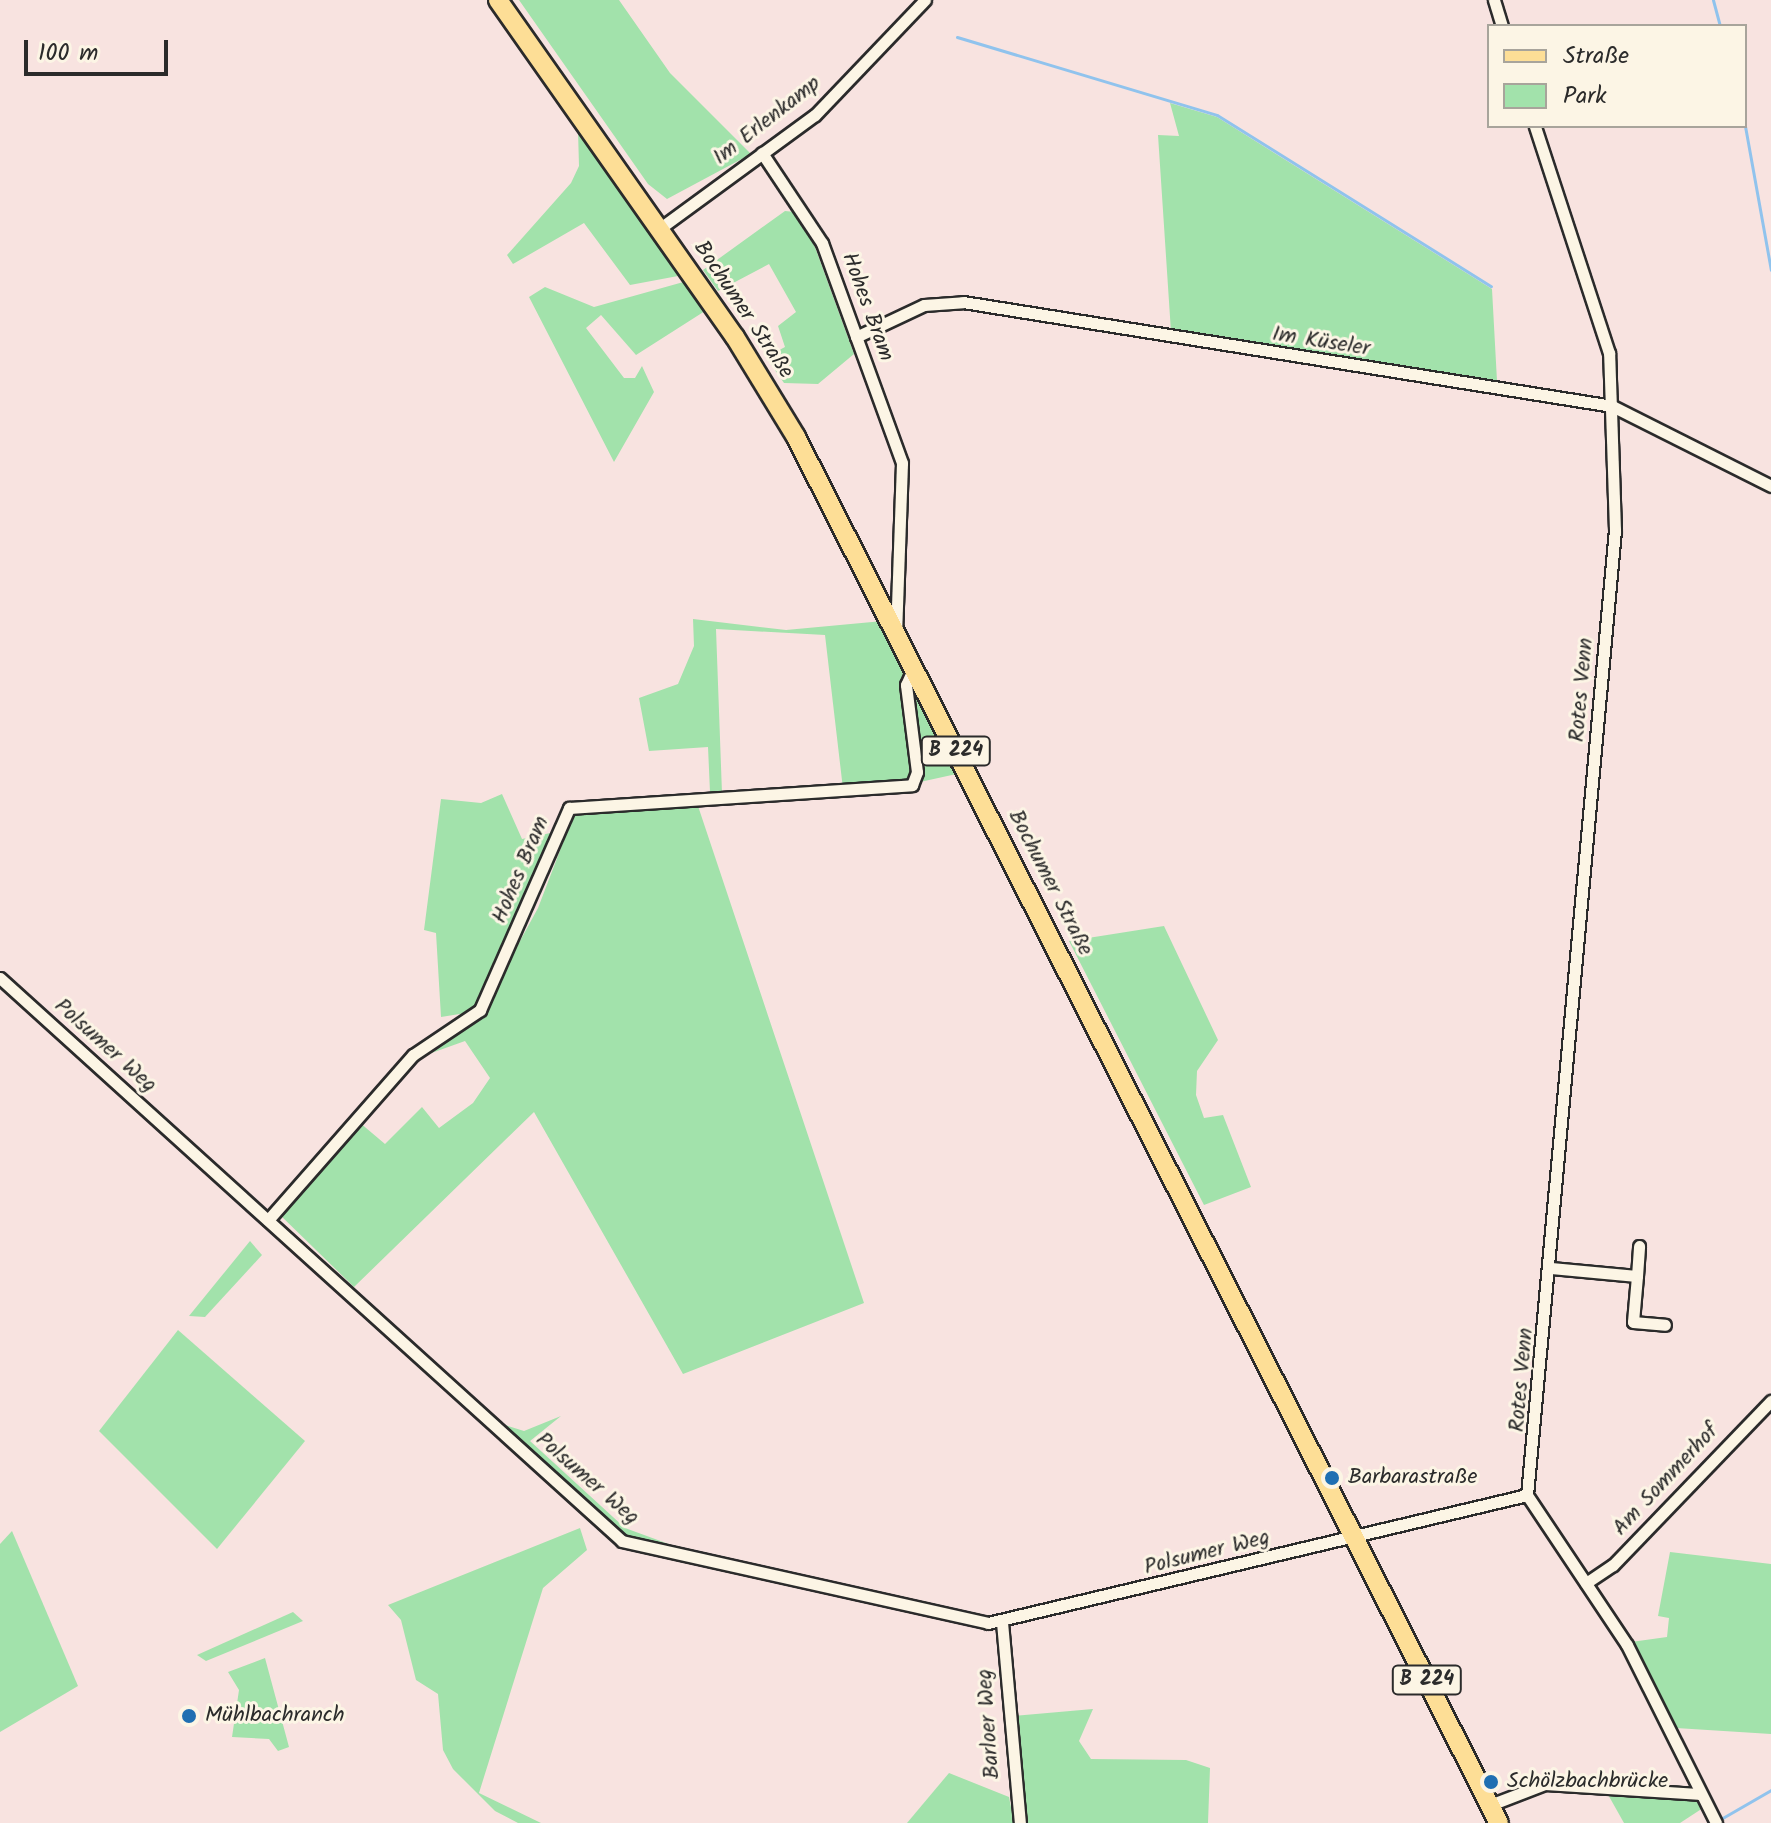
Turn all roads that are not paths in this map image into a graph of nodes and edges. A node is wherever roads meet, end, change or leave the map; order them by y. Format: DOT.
graph roads {
  1 [pos="498,0"];
  2 [pos="925,0"];
  3 [pos="1494,0"];
  4 [pos="1501,24"];
  5 [pos="1536,128"];
  6 [pos="762,153"];
  7 [pos="659,229"];
  8 [pos="856,337"];
  9 [pos="1612,406"];
  10 [pos="1771,486"];
  11 [pos="896,632"];
  12 [pos="914,667"];
  13 [pos="0,978"];
  14 [pos="268,1220"];
  15 [pos="1639,1246"];
  16 [pos="1551,1268"];
  17 [pos="1637,1276"];
  18 [pos="1665,1325"];
  19 [pos="1771,1401"];
  20 [pos="1527,1495"];
  21 [pos="1355,1537"];
  22 [pos="1586,1583"];
  23 [pos="1002,1622"];
  24 [pos="1698,1794"];
  25 [pos="1490,1805"];
  26 [pos="1020,1823"];
  27 [pos="1499,1823"];
  28 [pos="1716,1823"];
  1 -- 7 [label="main road, Bochumer Straße / B 224"];
  2 -- 6 [label="street, Im Erlenkamp"];
  3 -- 4 [label="street"];
  5 -- 9 [label="street, Rotes Venn"];
  6 -- 7 [label="street, Im Erlenkamp"];
  6 -- 8 [label="street, Hohes Bram"];
  7 -- 11 [label="main road, Bochumer Straße / B 224"];
  8 -- 9 [label="street, Im Küseler"];
  8 -- 11 [label="street, Hohes Bram"];
  9 -- 10 [label="street, Im Küseler"];
  9 -- 16 [label="street, Rotes Venn"];
  11 -- 12 [label="main road, Bochumer Straße / B 224"];
  12 -- 14 [label="street, Hohes Bram"];
  12 -- 21 [label="main road, Bochumer Straße / B 224"];
  13 -- 14 [label="street, Polsumer Weg"];
  14 -- 23 [label="street, Polsumer Weg"];
  15 -- 17 [label="street"];
  16 -- 17 [label="street"];
  16 -- 20 [label="street, Rotes Venn"];
  17 -- 18 [label="street"];
  19 -- 22 [label="street, Am Sommerhof"];
  20 -- 21 [label="street"];
  20 -- 22 [label="street"];
  21 -- 23 [label="street, Polsumer Weg"];
  21 -- 25 [label="main road, Bochumer Straße / B 224"];
  22 -- 24 [label="street"];
  23 -- 26 [label="street, Barloer Weg"];
  24 -- 25 [label="street"];
  24 -- 28 [label="street"];
  25 -- 27 [label="main road, Bochumer Straße / B 224"];
}
